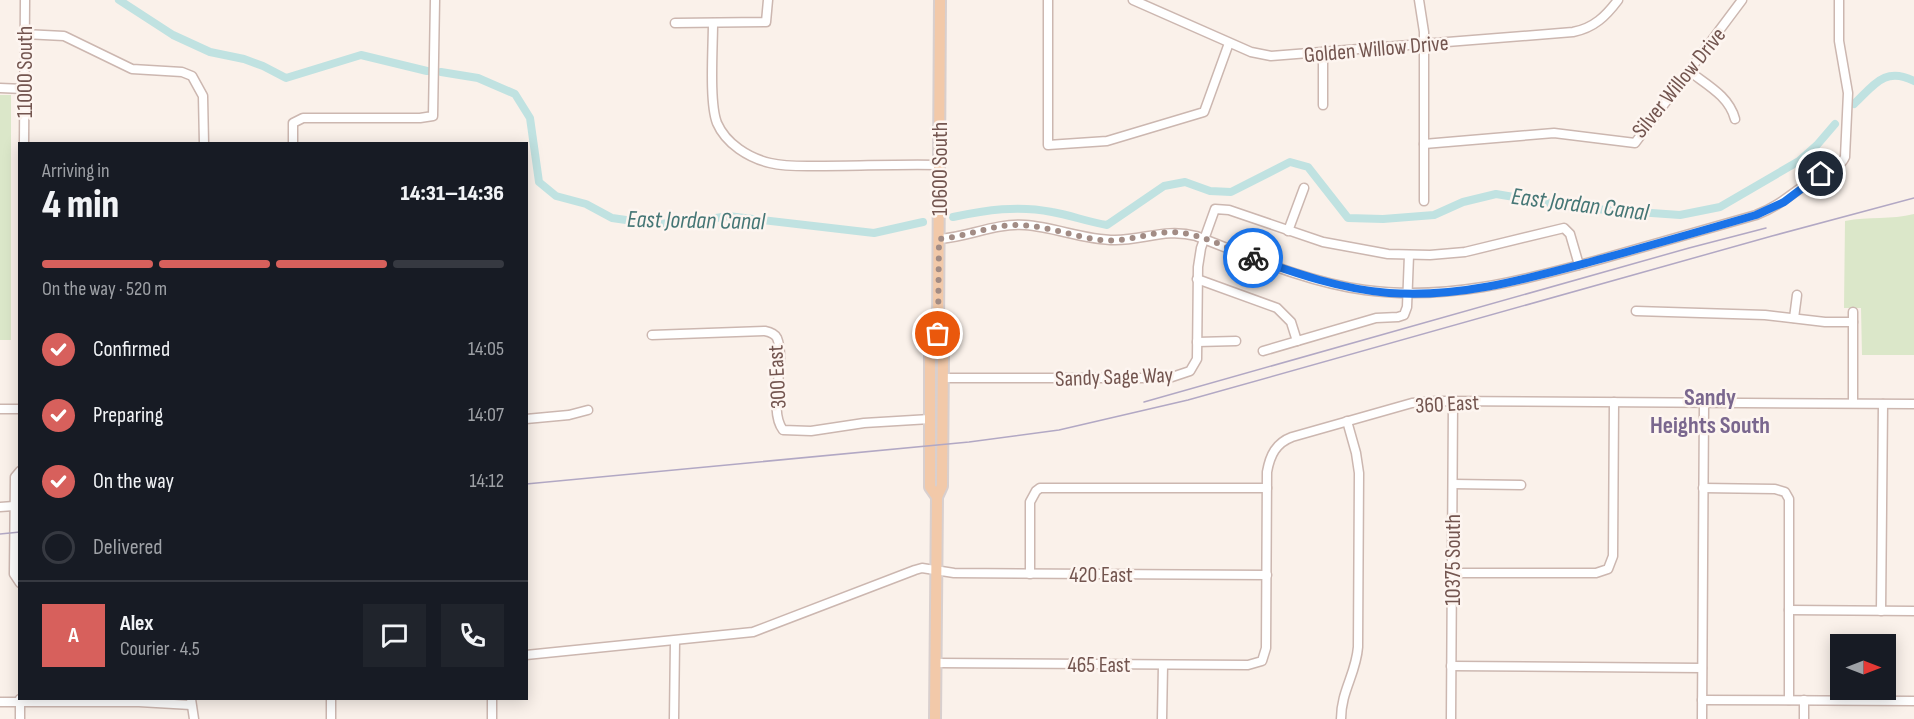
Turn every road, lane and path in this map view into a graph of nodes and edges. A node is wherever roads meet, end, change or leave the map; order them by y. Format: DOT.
graph roads {
  1 [pos="25,0"];
  2 [pos="435,0"];
  3 [pos="768,0"];
  4 [pos="940,0"];
  5 [pos="1048,0"];
  6 [pos="1133,0"];
  7 [pos="1419,0"];
  8 [pos="1618,0"];
  9 [pos="1742,0"];
  10 [pos="1839,0"];
  11 [pos="675,23"];
  12 [pos="713,23"];
  13 [pos="24,34"];
  14 [pos="1229,43"];
  15 [pos="1424,44"];
  16 [pos="1323,52"];
  17 [pos="1689,71"];
  18 [pos="0,88"];
  19 [pos="24,89"];
  20 [pos="1323,105"];
  21 [pos="1735,119"];
  22 [pos="24,142"];
  23 [pos="204,142"];
  24 [pos="293,142"];
  25 [pos="1424,144"];
  26 [pos="939,165"];
  27 [pos="1304,188"];
  28 [pos="1424,201"];
  29 [pos="1288,231"];
  30 [pos="939,239"];
  31 [pos="1204,239"];
  32 [pos="1409,255"];
  33 [pos="1579,265"];
  34 [pos="1197,279"];
  35 [pos="1408,294"];
  36 [pos="1797,295"];
  37 [pos="1636,311"];
  38 [pos="1794,318"];
  39 [pos="652,335"];
  40 [pos="938,337"];
  41 [pos="1236,341"];
  42 [pos="1297,341"];
  43 [pos="1197,342"];
  44 [pos="1263,351"];
  45 [pos="943,378"];
  46 [pos="1453,401"];
  47 [pos="1614,402"];
  48 [pos="1704,403"];
  49 [pos="1853,403"];
  50 [pos="1883,404"];
  51 [pos="1914,404"];
  52 [pos="0,409"];
  53 [pos="18,409"];
  54 [pos="588,410"];
  55 [pos="528,419"];
  56 [pos="930,419"];
  57 [pos="1347,421"];
  58 [pos="18,473"];
  59 [pos="1452,484"];
  60 [pos="1521,485"];
  61 [pos="1267,488"];
  62 [pos="1704,488"];
  63 [pos="937,497"];
  64 [pos="14,506"];
  65 [pos="0,507"];
  66 [pos="936,570"];
  67 [pos="1452,573"];
  68 [pos="1030,574"];
  69 [pos="1266,575"];
  70 [pos="18,580"];
  71 [pos="1789,610"];
  72 [pos="1881,610"];
  73 [pos="1914,611"];
  74 [pos="675,641"];
  75 [pos="528,655"];
  76 [pos="1262,661"];
  77 [pos="936,663"];
  78 [pos="1162,664"];
  79 [pos="1451,666"];
  80 [pos="1702,668"];
  81 [pos="331,700"];
  82 [pos="492,700"];
  83 [pos="1702,700"];
  84 [pos="1789,700"];
  85 [pos="1804,700"];
  86 [pos="20,701"];
  87 [pos="1914,701"];
  88 [pos="0,702"];
  89 [pos="191,702"];
  90 [pos="1341,715"];
  91 [pos="20,719"];
  92 [pos="194,719"];
  93 [pos="331,719"];
  94 [pos="492,719"];
  95 [pos="674,719"];
  96 [pos="935,719"];
  97 [pos="1162,719"];
  98 [pos="1451,719"];
  99 [pos="1702,719"];
  100 [pos="1804,719"];
  1 -- 13 [label="street, 11000 South"];
  2 -- 24 [label="street"];
  3 -- 12 [label="street"];
  4 -- 26 [label="main road, 10600 South"];
  5 -- 14 [label="street"];
  6 -- 14 [label="street, Golden Willow Drive"];
  7 -- 15 [label="street"];
  8 -- 15 [label="street, Golden Willow Drive"];
  9 -- 17 [label="street, Silver Willow Drive"];
  10 -- 33 [label="street"];
  11 -- 12 [label="street"];
  12 -- 26 [label="street"];
  13 -- 19 [label="street, 11000 South"];
  13 -- 23 [label="street"];
  14 -- 16 [label="street, Golden Willow Drive"];
  15 -- 16 [label="street, Golden Willow Drive"];
  15 -- 25 [label="street"];
  16 -- 20 [label="street"];
  17 -- 21 [label="street"];
  17 -- 25 [label="street, Silver Willow Drive"];
  18 -- 19 [label="street"];
  19 -- 22 [label="street, 11000 South"];
  25 -- 28 [label="street"];
  26 -- 30 [label="main road, 10600 South"];
  27 -- 29 [label="street"];
  29 -- 31 [label="street, Sandy Sage Way"];
  29 -- 32 [label="street"];
  30 -- 31 [label="street"];
  30 -- 40 [label="main road, 10600 South"];
  31 -- 34 [label="street, Sandy Sage Way"];
  31 -- 35 [label="street"];
  32 -- 33 [label="street"];
  32 -- 35 [label="street"];
  33 -- 35 [label="street"];
  34 -- 42 [label="street"];
  34 -- 43 [label="street, Sandy Sage Way"];
  35 -- 42 [label="street"];
  36 -- 38 [label="street"];
  37 -- 38 [label="street"];
  38 -- 49 [label="street"];
  39 -- 56 [label="street, 300 East"];
  40 -- 45 [label="main road, 10600 South"];
  40 -- 56 [label="main road, 10600 South"];
  41 -- 43 [label="street"];
  42 -- 44 [label="street"];
  43 -- 45 [label="street, Sandy Sage Way"];
  45 -- 63 [label="main road, 10600 South"];
  46 -- 47 [label="street, 360 East"];
  46 -- 57 [label="street, 360 East"];
  46 -- 59 [label="street, 10375 South"];
  47 -- 48 [label="street, 360 East"];
  47 -- 67 [label="street"];
  48 -- 49 [label="street, 360 East"];
  48 -- 62 [label="street"];
  49 -- 50 [label="street, 360 East"];
  50 -- 51 [label="street, 360 East"];
  50 -- 72 [label="street"];
  52 -- 53 [label="street"];
  54 -- 55 [label="street"];
  56 -- 63 [label="main road, 10600 South"];
  57 -- 61 [label="street, 360 East"];
  57 -- 90 [label="street"];
  58 -- 64 [label="street"];
  59 -- 60 [label="street"];
  59 -- 67 [label="street, 10375 South"];
  61 -- 68 [label="street"];
  61 -- 69 [label="street, 360 East"];
  62 -- 71 [label="street"];
  62 -- 80 [label="street"];
  63 -- 66 [label="main road, 10600 South"];
  64 -- 65 [label="street"];
  64 -- 70 [label="street"];
  66 -- 68 [label="street, 420 East"];
  66 -- 74 [label="street, 420 East"];
  66 -- 77 [label="main road, 10600 South"];
  67 -- 79 [label="street, 10375 South"];
  68 -- 69 [label="street, 420 East"];
  69 -- 76 [label="street, 360 East"];
  71 -- 72 [label="street"];
  71 -- 84 [label="street"];
  72 -- 73 [label="street"];
  74 -- 75 [label="street, 420 East"];
  74 -- 95 [label="street"];
  76 -- 78 [label="street, 465 East"];
  77 -- 78 [label="street, 465 East"];
  77 -- 96 [label="main road, 10600 South"];
  78 -- 97 [label="street"];
  79 -- 80 [label="street"];
  79 -- 98 [label="street, 10375 South"];
  80 -- 83 [label="street"];
  81 -- 93 [label="street"];
  82 -- 94 [label="street"];
  83 -- 84 [label="street"];
  83 -- 99 [label="street"];
  84 -- 85 [label="street"];
  85 -- 87 [label="street"];
  85 -- 100 [label="street"];
  86 -- 88 [label="street"];
  86 -- 89 [label="street"];
  86 -- 91 [label="street"];
  89 -- 92 [label="street"];
}
